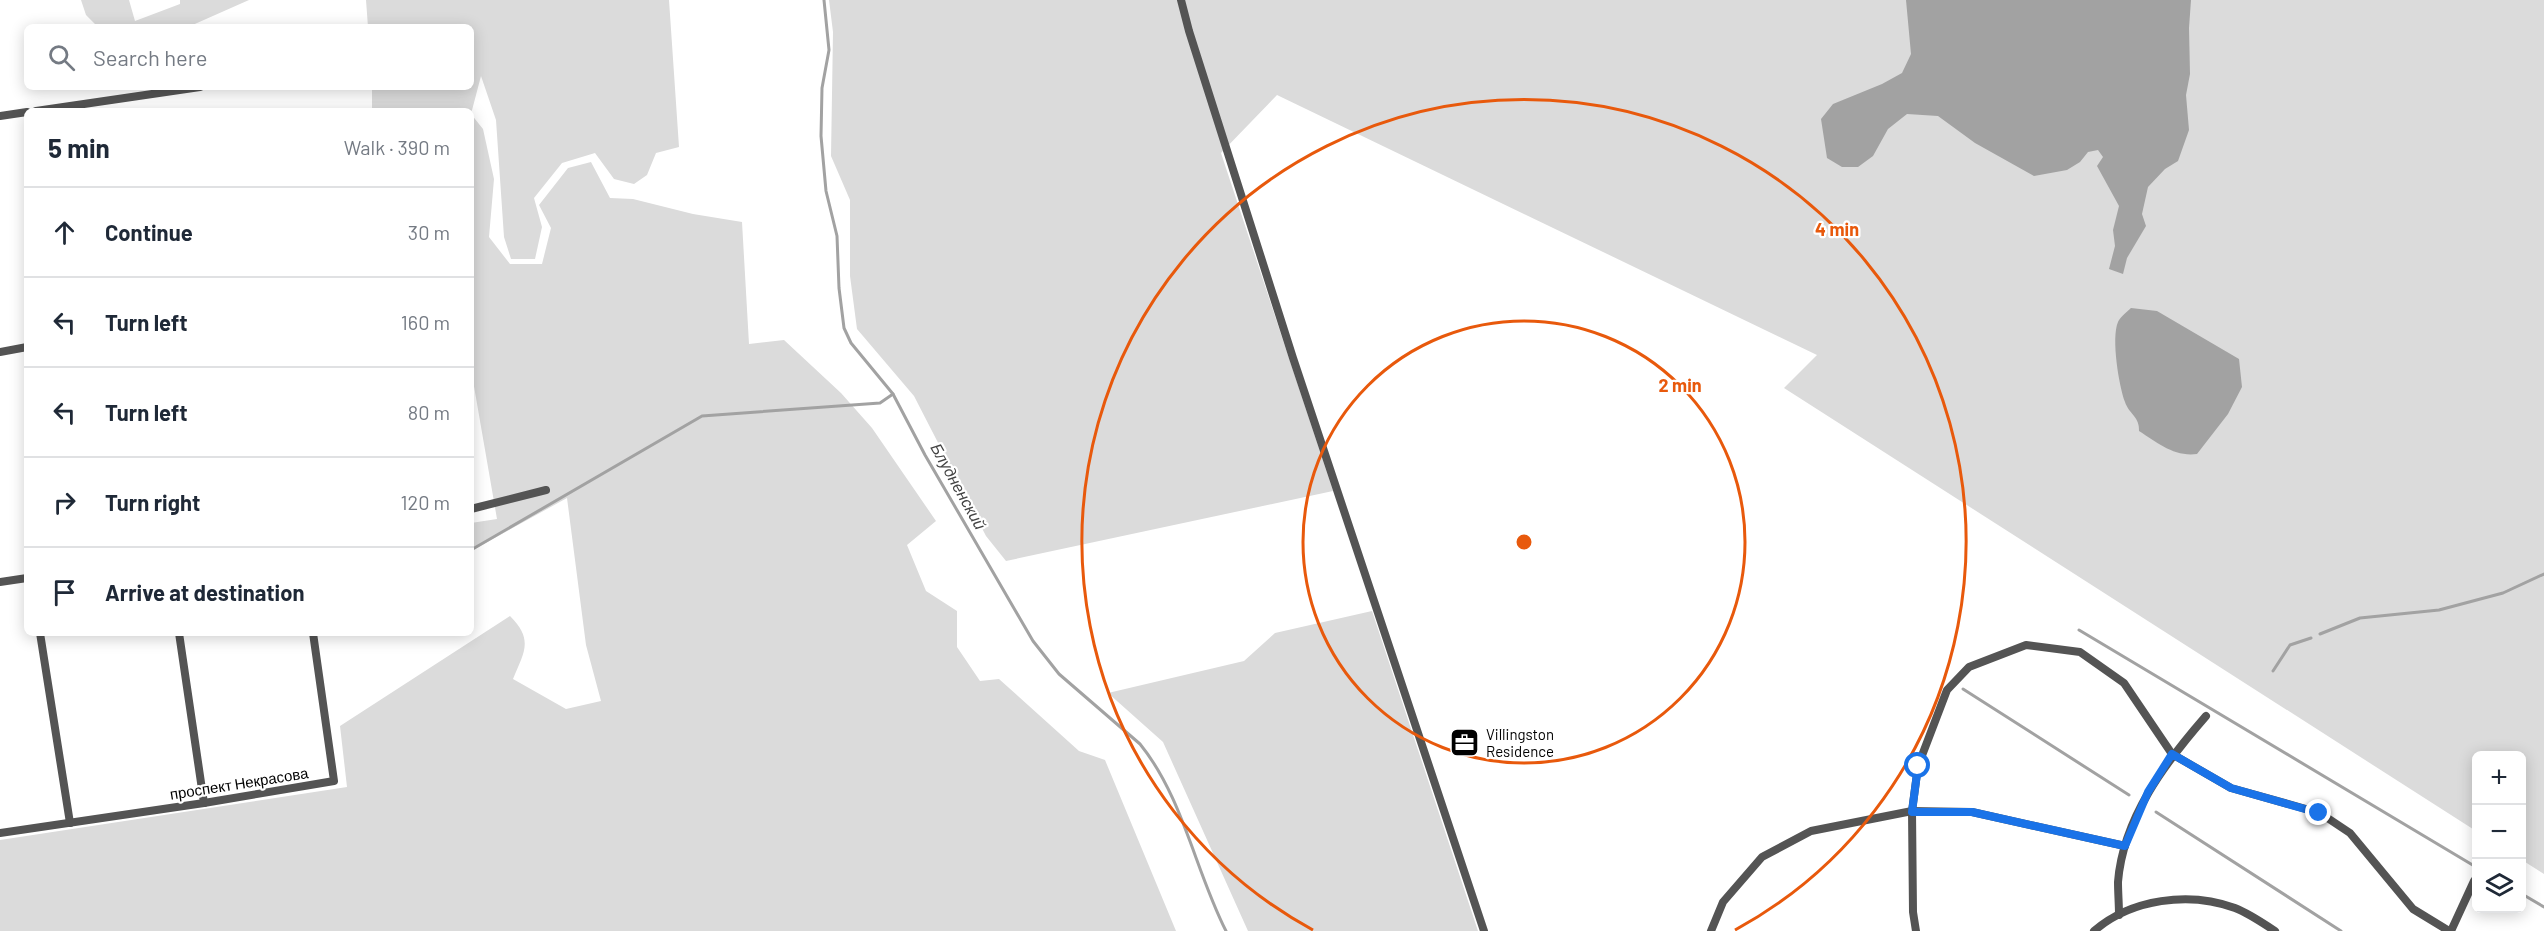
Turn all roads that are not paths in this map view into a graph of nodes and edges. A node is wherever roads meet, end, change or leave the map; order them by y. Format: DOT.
graph roads {
  1 [pos="1182,0"];
  2 [pos="184,90"];
  3 [pos="96,107"];
  4 [pos="81,108"];
  5 [pos="24,112"];
  6 [pos="0,116"];
  7 [pos="24,348"];
  8 [pos="0,352"];
  9 [pos="546,490"];
  10 [pos="474,508"];
  11 [pos="24,578"];
  12 [pos="0,582"];
  13 [pos="40,636"];
  14 [pos="179,636"];
  15 [pos="313,636"];
  16 [pos="2206,716"];
  17 [pos="2172,754"];
  18 [pos="204,803"];
  19 [pos="1912,812"];
  20 [pos="70,823"];
  21 [pos="0,833"];
  22 [pos="2125,846"];
  23 [pos="2472,885"];
  24 [pos="2119,915"];
  25 [pos="1484,931"];
  26 [pos="1711,931"];
  27 [pos="1916,931"];
  28 [pos="2094,931"];
  29 [pos="2275,931"];
  30 [pos="2450,931"];
  1 -- 25 [label="street"];
  2 -- 3 [label="street"];
  3 -- 4 [label="street"];
  5 -- 6 [label="street"];
  7 -- 8 [label="street"];
  9 -- 10 [label="street"];
  11 -- 12 [label="street"];
  13 -- 20 [label="street"];
  14 -- 18 [label="street"];
  15 -- 18 [label="street, проспект Некрасова"];
  16 -- 17 [label="street"];
  17 -- 19 [label="street"];
  17 -- 22 [label="street"];
  17 -- 30 [label="street"];
  18 -- 20 [label="street, проспект Некрасова"];
  19 -- 22 [label="street"];
  19 -- 26 [label="street"];
  19 -- 27 [label="street"];
  20 -- 21 [label="street, проспект Некрасова"];
  22 -- 24 [label="street"];
  23 -- 30 [label="street"];
  24 -- 28 [label="street"];
  24 -- 29 [label="street"];
}
